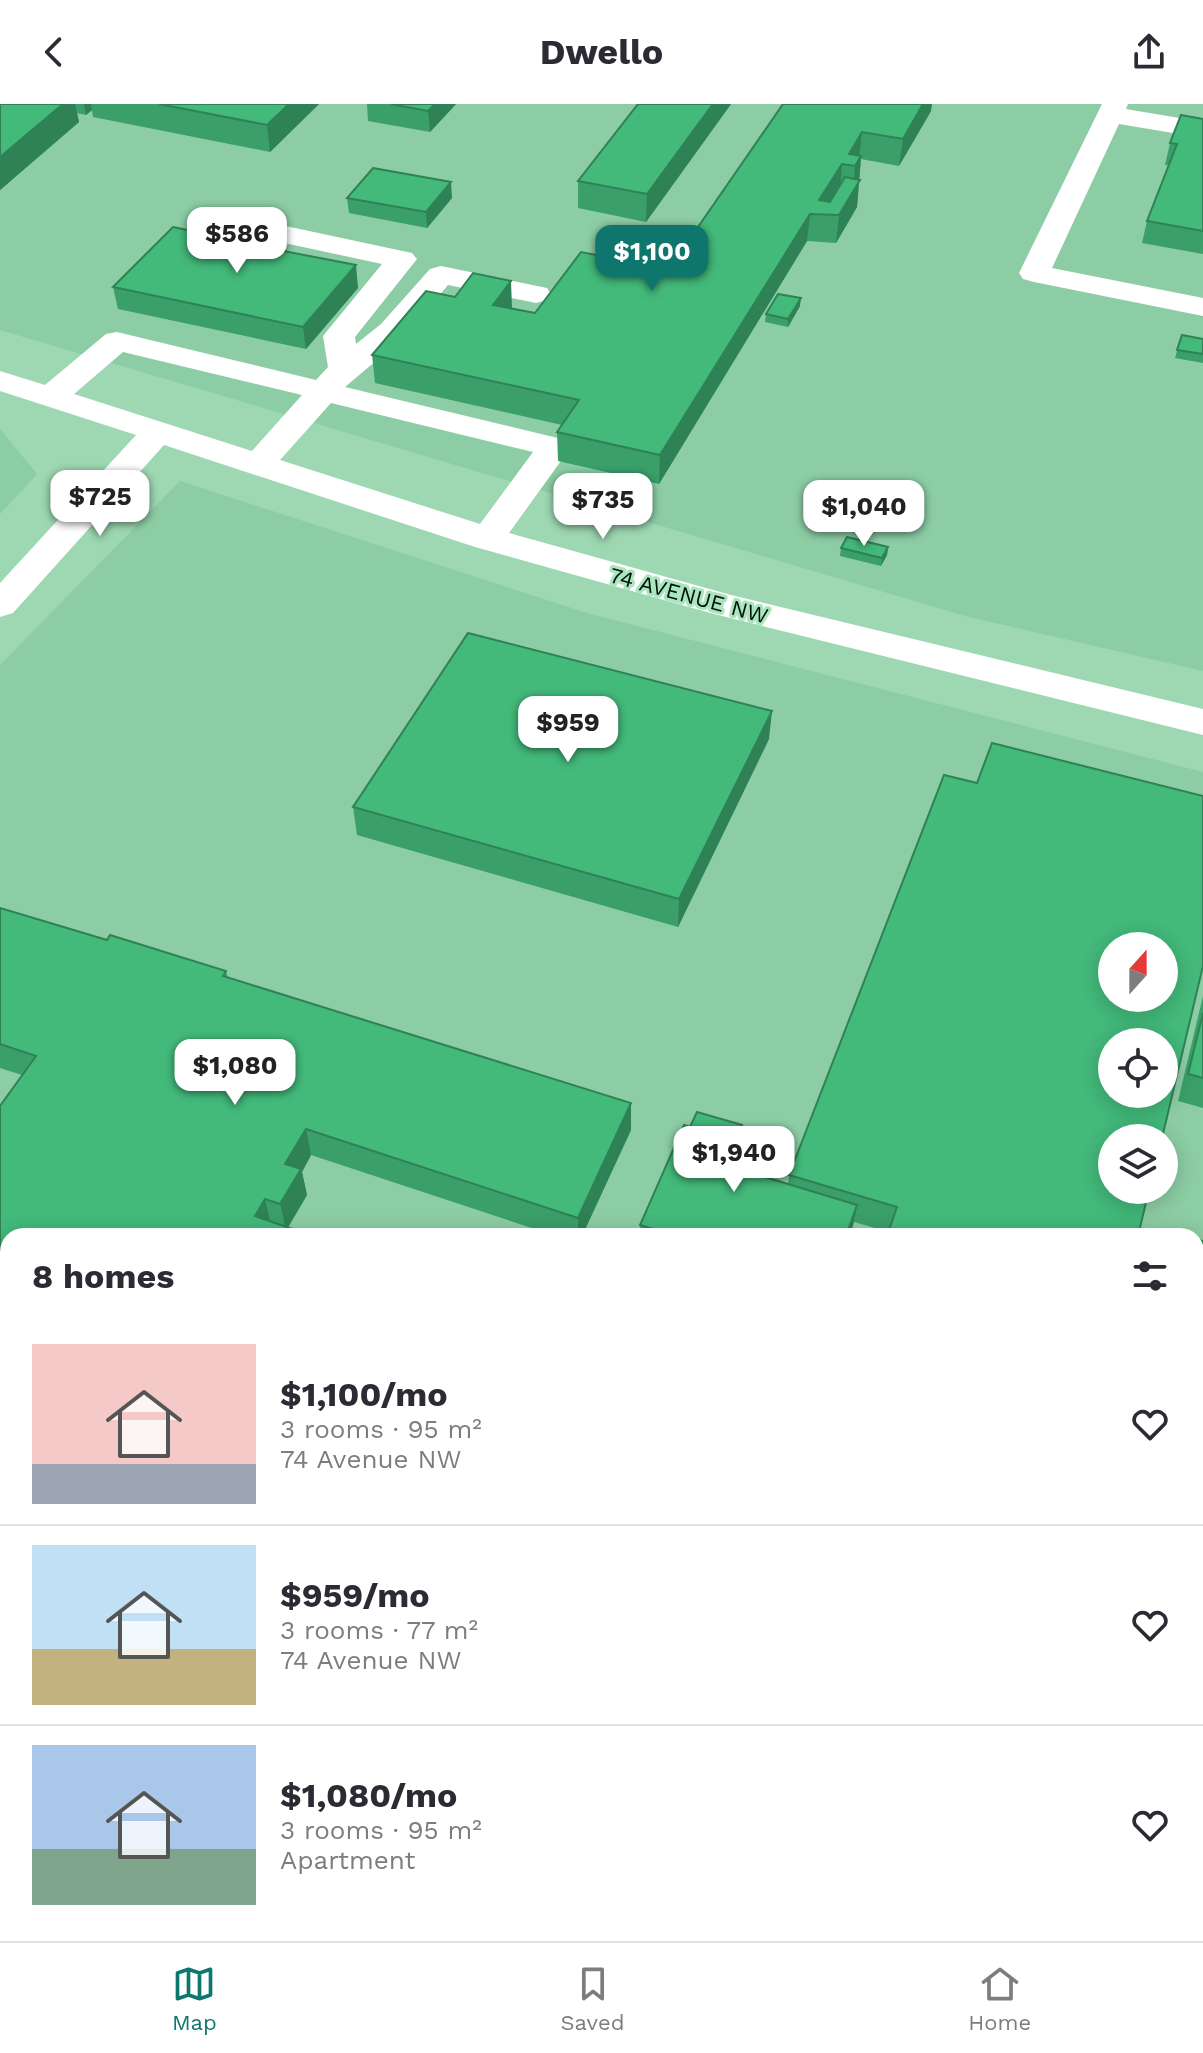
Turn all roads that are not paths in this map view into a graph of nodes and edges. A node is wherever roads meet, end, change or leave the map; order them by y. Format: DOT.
graph roads {
  1 [pos="1113,109"];
  2 [pos="1203,130"];
  3 [pos="243,226"];
  4 [pos="536,294"];
  5 [pos="1203,307"];
  6 [pos="334,380"];
  7 [pos="0,381"];
  8 [pos="52,396"];
  9 [pos="157,432"];
  10 [pos="257,466"];
  11 [pos="487,539"];
  12 [pos="0,605"];
  13 [pos="1203,722"];
  1 -- 2 [label="street"];
  1 -- 5 [label="street"];
  3 -- 6 [label="street"];
  4 -- 6 [label="street"];
  6 -- 8 [label="street"];
  6 -- 10 [label="street"];
  6 -- 11 [label="street"];
  7 -- 8 [label="street, 74 AVENUE NW"];
  8 -- 9 [label="street, 74 AVENUE NW"];
  9 -- 10 [label="street, 74 AVENUE NW"];
  9 -- 12 [label="street"];
  10 -- 11 [label="street, 74 AVENUE NW"];
  11 -- 13 [label="street, 74 AVENUE NW"];
}
